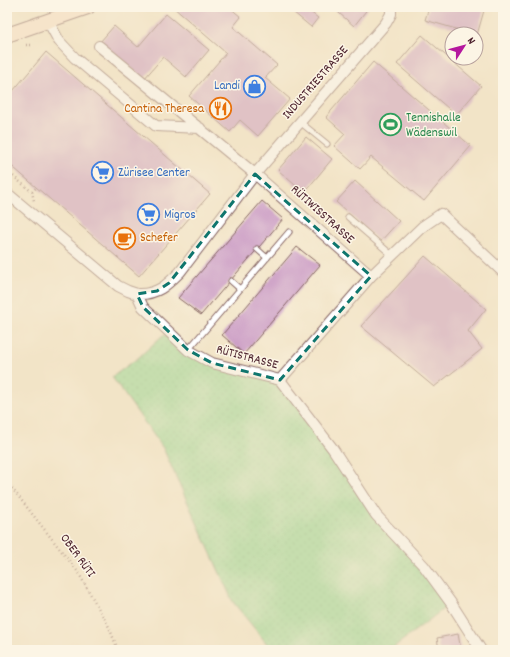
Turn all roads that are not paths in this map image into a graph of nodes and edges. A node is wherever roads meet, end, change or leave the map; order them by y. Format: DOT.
graph roads {
  1 [pos="88,7"];
  2 [pos="391,7"];
  3 [pos="48,21"];
  4 [pos="7,35"];
  5 [pos="99,46"];
  6 [pos="300,122"];
  7 [pos="200,128"];
  8 [pos="327,144"];
  9 [pos="255,174"];
  10 [pos="7,193"];
  11 [pos="348,217"];
  12 [pos="289,232"];
  13 [pos="257,249"];
  14 [pos="392,256"];
  15 [pos="267,258"];
  16 [pos="503,272"];
  17 [pos="371,276"];
  18 [pos="231,280"];
  19 [pos="240,289"];
  20 [pos="138,294"];
  21 [pos="188,350"];
  22 [pos="280,380"];
  23 [pos="481,650"];
  1 -- 3 [label="main road"];
  2 -- 6 [label="street, INDUSTRIESTRASSE"];
  3 -- 4 [label="main road"];
  3 -- 7 [label="street"];
  5 -- 7 [label="street"];
  6 -- 8 [label="lane"];
  6 -- 9 [label="street, INDUSTRIESTRASSE"];
  7 -- 9 [label="street"];
  9 -- 17 [label="street, RÜTIWISSTRASSE"];
  9 -- 20 [label="street, INDUSTRIESTRASSE"];
  10 -- 20 [label="street"];
  11 -- 14 [label="lane"];
  12 -- 15 [label="lane"];
  13 -- 15 [label="lane"];
  14 -- 16 [label="street"];
  14 -- 17 [label="street"];
  15 -- 19 [label="lane"];
  17 -- 22 [label="street"];
  18 -- 19 [label="lane"];
  19 -- 21 [label="lane"];
  20 -- 21 [label="street, RÜTISTRASSE"];
  21 -- 22 [label="street, RÜTISTRASSE"];
  22 -- 23 [label="street, RÜTISTRASSE"];
}
